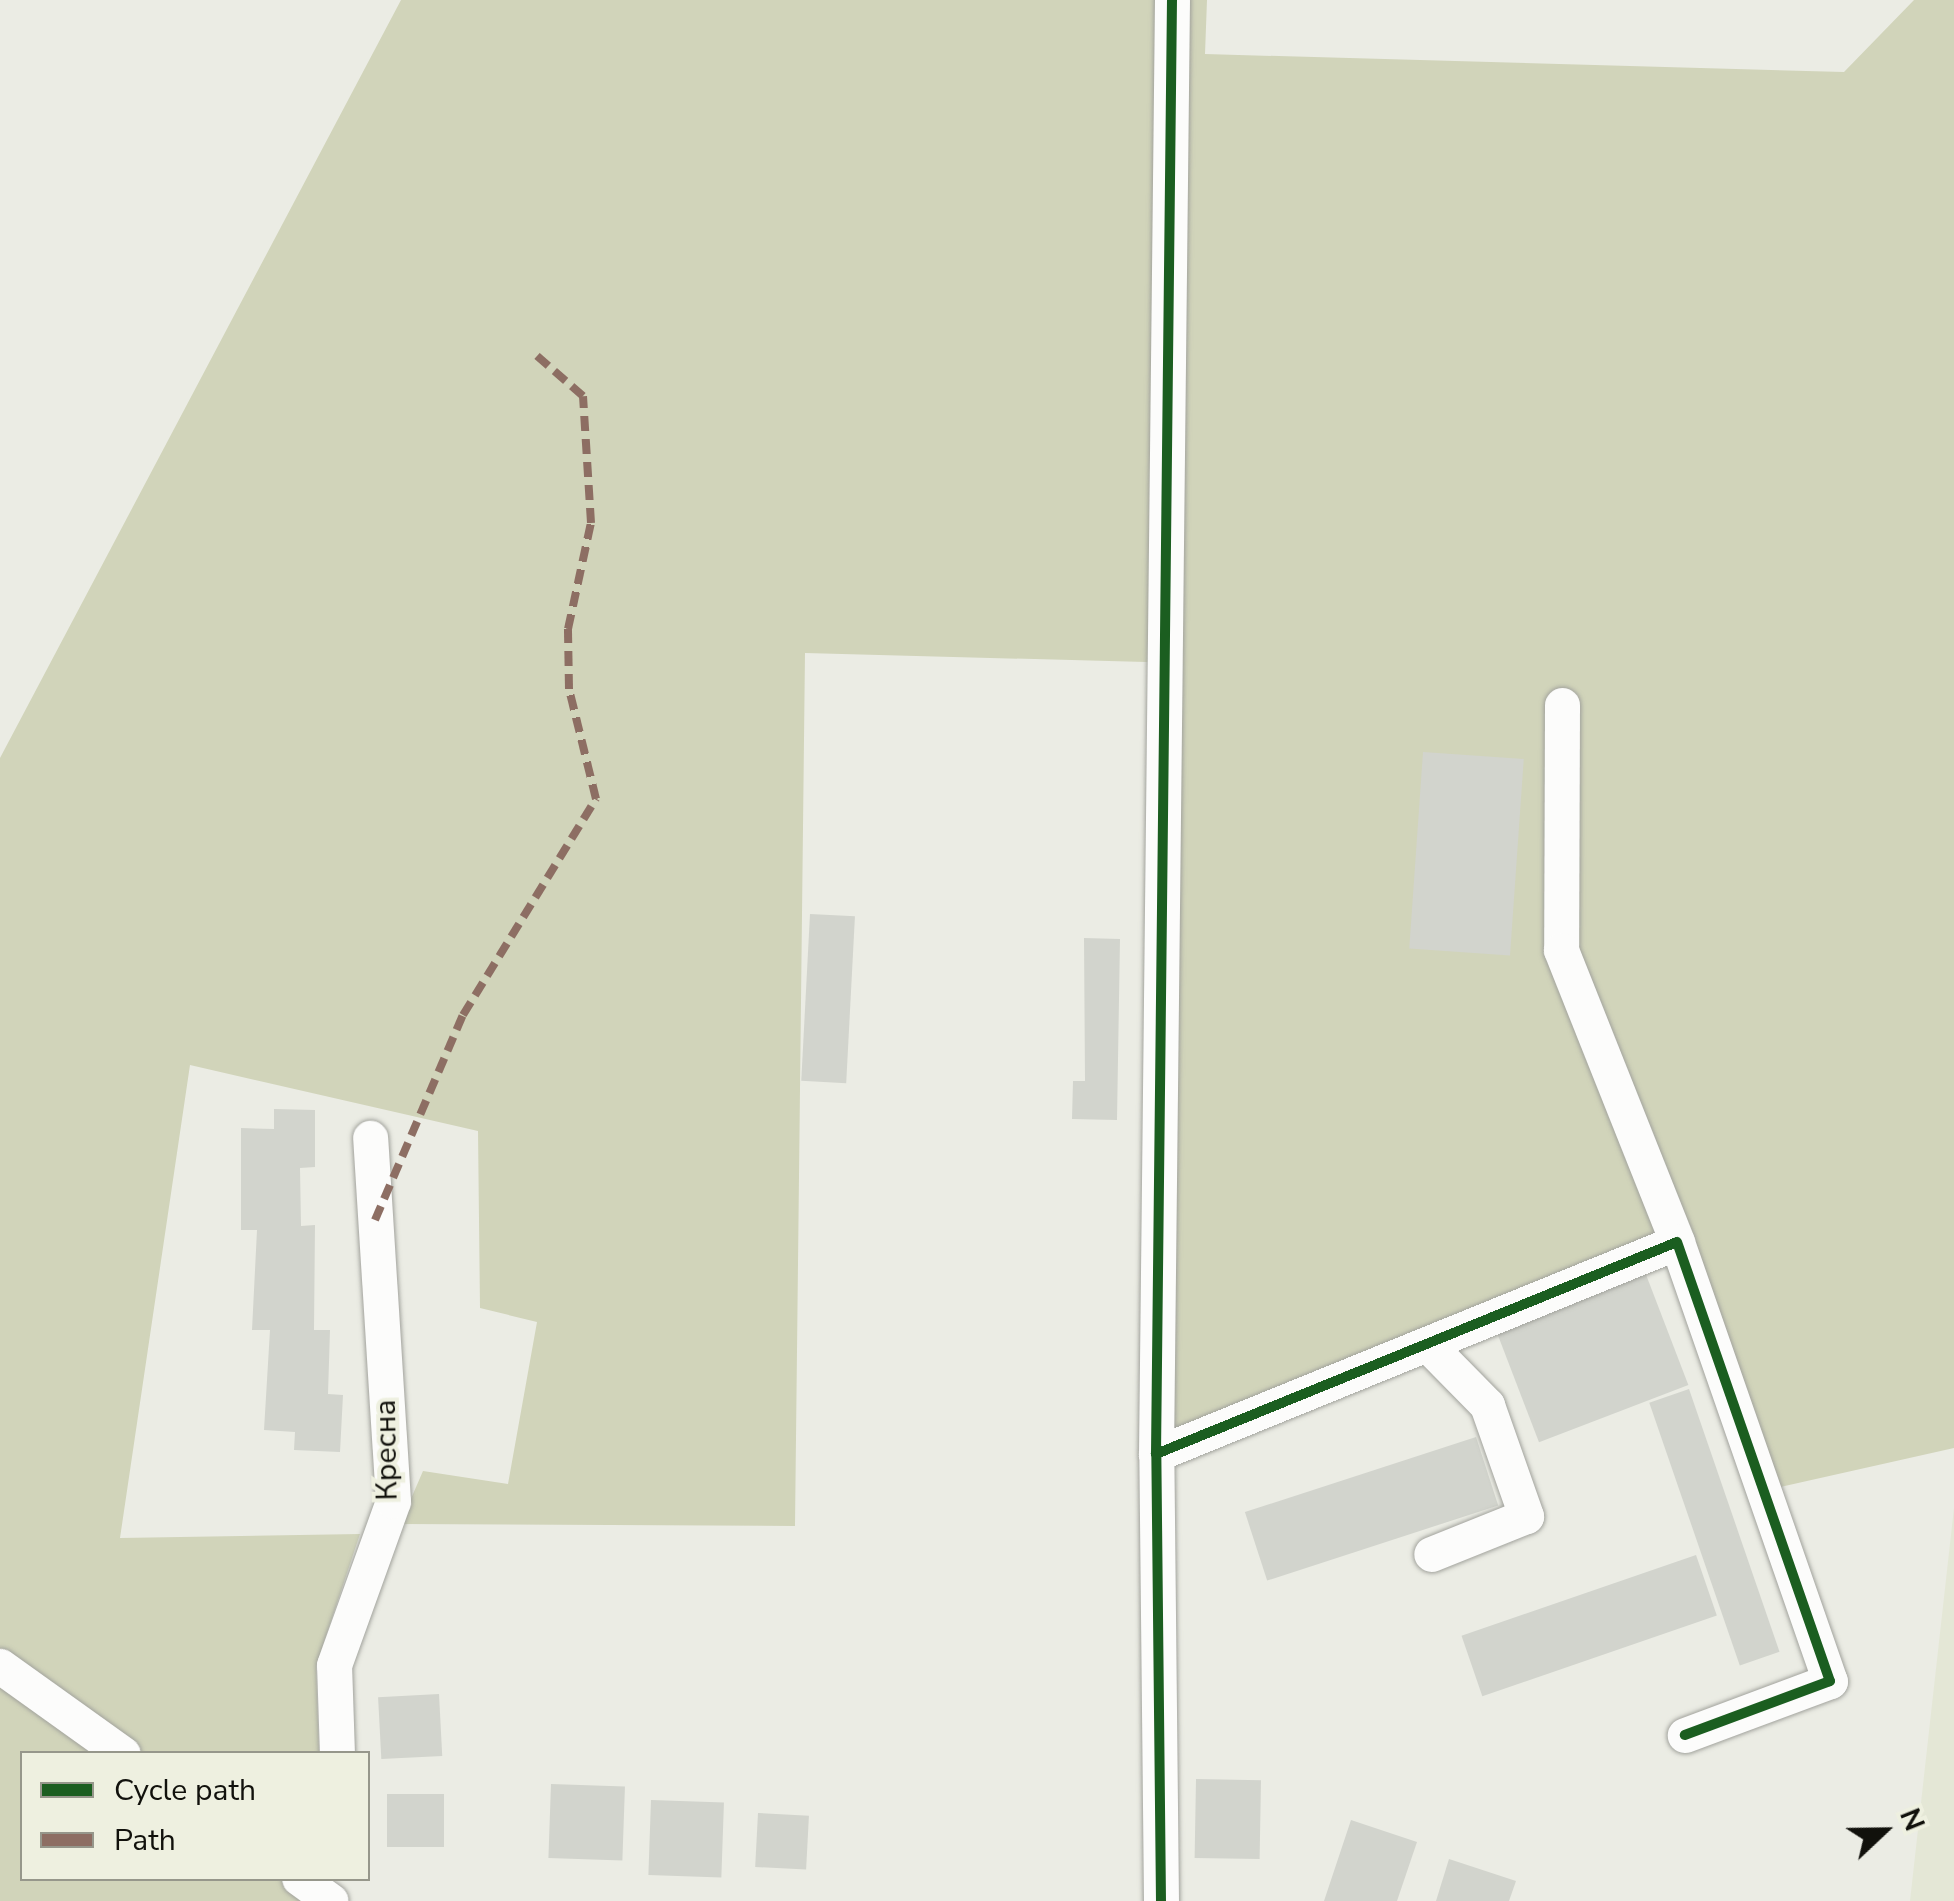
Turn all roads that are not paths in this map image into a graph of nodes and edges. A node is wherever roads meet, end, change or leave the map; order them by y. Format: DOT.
graph roads {
  1 [pos="1172,0"];
  2 [pos="1562,705"];
  3 [pos="370,1138"];
  4 [pos="1677,1242"];
  5 [pos="1427,1344"];
  6 [pos="1156,1454"];
  7 [pos="1431,1554"];
  8 [pos="0,1666"];
  9 [pos="1685,1735"];
  10 [pos="119,1751"];
  11 [pos="337,1751"];
  12 [pos="303,1881"];
  13 [pos="331,1901"];
  14 [pos="1162,1901"];
  1 -- 6 [label="street"];
  2 -- 4 [label="street"];
  3 -- 11 [label="street, Кресна"];
  4 -- 5 [label="street"];
  4 -- 9 [label="street"];
  5 -- 6 [label="street"];
  5 -- 7 [label="street"];
  6 -- 14 [label="street"];
  8 -- 10 [label="street"];
  12 -- 13 [label="street"];
}
